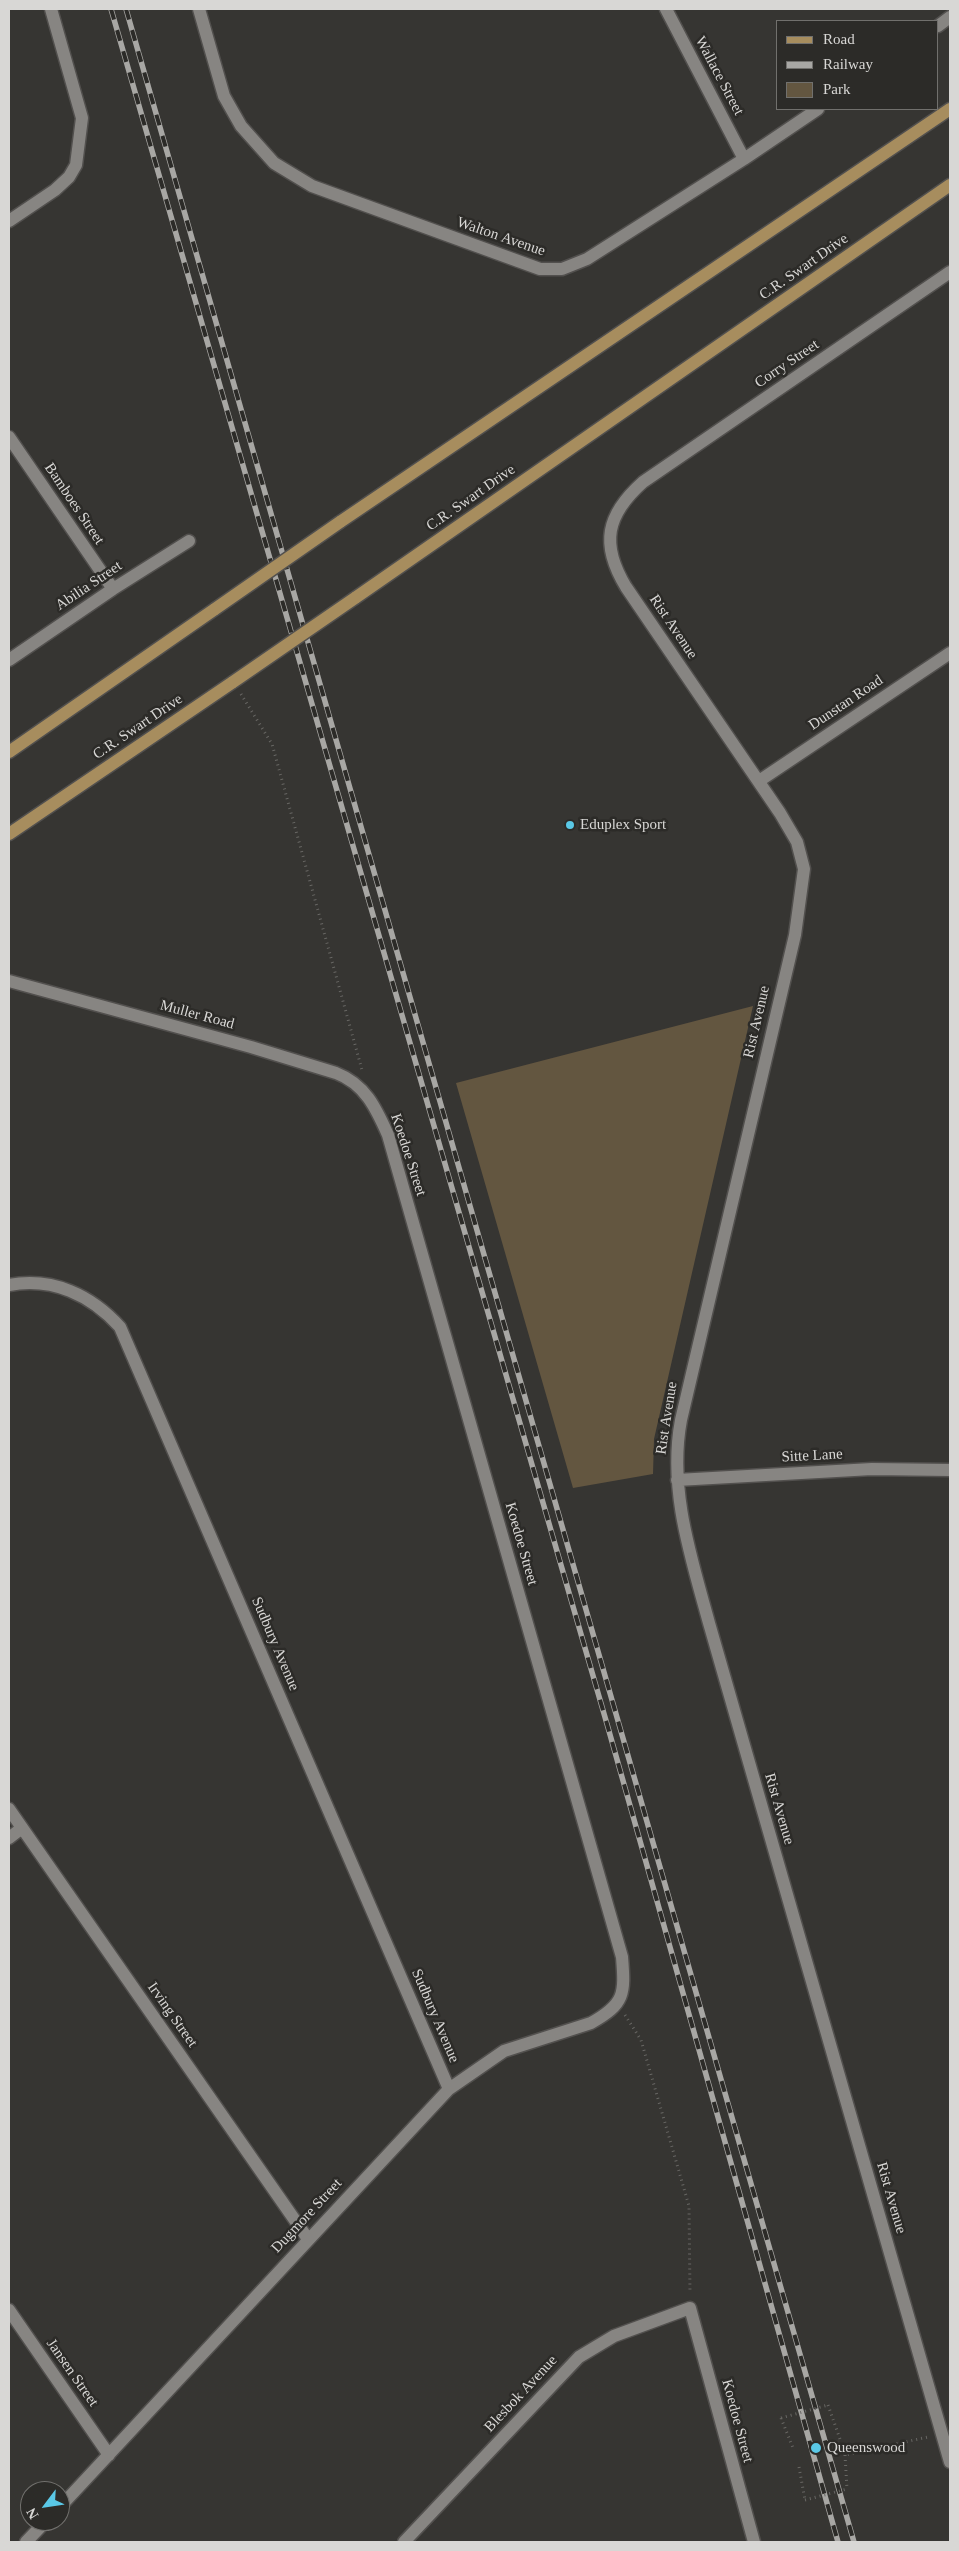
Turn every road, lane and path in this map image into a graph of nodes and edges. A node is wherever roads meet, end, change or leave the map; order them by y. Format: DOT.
graph roads {
  1 [pos="51,9"];
  2 [pos="199,9"];
  3 [pos="666,9"];
  4 [pos="950,17"];
  5 [pos="939,25"];
  6 [pos="950,109"];
  7 [pos="817,110"];
  8 [pos="744,159"];
  9 [pos="950,185"];
  10 [pos="9,221"];
  11 [pos="950,272"];
  12 [pos="9,437"];
  13 [pos="643,482"];
  14 [pos="189,541"];
  15 [pos="113,588"];
  16 [pos="950,653"];
  17 [pos="9,660"];
  18 [pos="233,682"];
  19 [pos="9,752"];
  20 [pos="759,781"];
  21 [pos="9,834"];
  22 [pos="9,981"];
  23 [pos="369,1097"];
  24 [pos="9,1285"];
  25 [pos="950,1470"];
  26 [pos="676,1480"];
  27 [pos="9,1809"];
  28 [pos="22,1828"];
  29 [pos="9,1838"];
  30 [pos="618,2004"];
  31 [pos="449,2089"];
  32 [pos="308,2239"];
  33 [pos="690,2308"];
  34 [pos="9,2310"];
  35 [pos="946,2433"];
  36 [pos="841,2442"];
  37 [pos="833,2445"];
  38 [pos="793,2448"];
  39 [pos="109,2455"];
  40 [pos="845,2455"];
  41 [pos="950,2462"];
  42 [pos="799,2467"];
  43 [pos="70,2496"];
  44 [pos="36,2531"];
  45 [pos="26,2542"];
  46 [pos="404,2542"];
  47 [pos="754,2542"];
  1 -- 10 [label="street"];
  2 -- 8 [label="street, Walton Avenue"];
  3 -- 8 [label="street, Wallace Street"];
  4 -- 5 [label="street"];
  6 -- 19 [label="main road, bridge"];
  7 -- 8 [label="street, Walton Avenue"];
  9 -- 18 [label="main road, C.R. Swart Drive, bridge"];
  11 -- 13 [label="street, Corry Street"];
  12 -- 15 [label="street, Bamboes Street"];
  13 -- 20 [label="street, Rist Avenue"];
  14 -- 15 [label="street, Abilia Street"];
  15 -- 17 [label="street, Abilia Street"];
  16 -- 20 [label="street, Dunstan Road"];
  18 -- 21 [label="main road, C.R. Swart Drive"];
  18 -- 23 [label="path"];
  20 -- 26 [label="street, Rist Avenue"];
  22 -- 23 [label="street, Muller Road"];
  23 -- 30 [label="street, Koedoe Street"];
  24 -- 31 [label="street, Sudbury Avenue"];
  25 -- 26 [label="street, Sitte Lane"];
  26 -- 35 [label="street, Rist Avenue"];
  27 -- 28 [label="street, Irving Street"];
  28 -- 29 [label="street"];
  28 -- 32 [label="street, Irving Street"];
  30 -- 31 [label="street, Dugmore Street"];
  30 -- 33 [label="path"];
  31 -- 32 [label="street, Dugmore Street"];
  32 -- 39 [label="street, Dugmore Street"];
  33 -- 46 [label="street, Blesbok Avenue"];
  33 -- 47 [label="street, Koedoe Street"];
  34 -- 39 [label="street, Jansen Street"];
  35 -- 40 [label="path"];
  35 -- 41 [label="street, Rist Avenue"];
  36 -- 37 [label="path"];
  36 -- 38 [label="path, bridge"];
  36 -- 40 [label="path"];
  39 -- 43 [label="street, Dugmore Street"];
  40 -- 42 [label="path, bridge"];
  44 -- 45 [label="street"];
}
